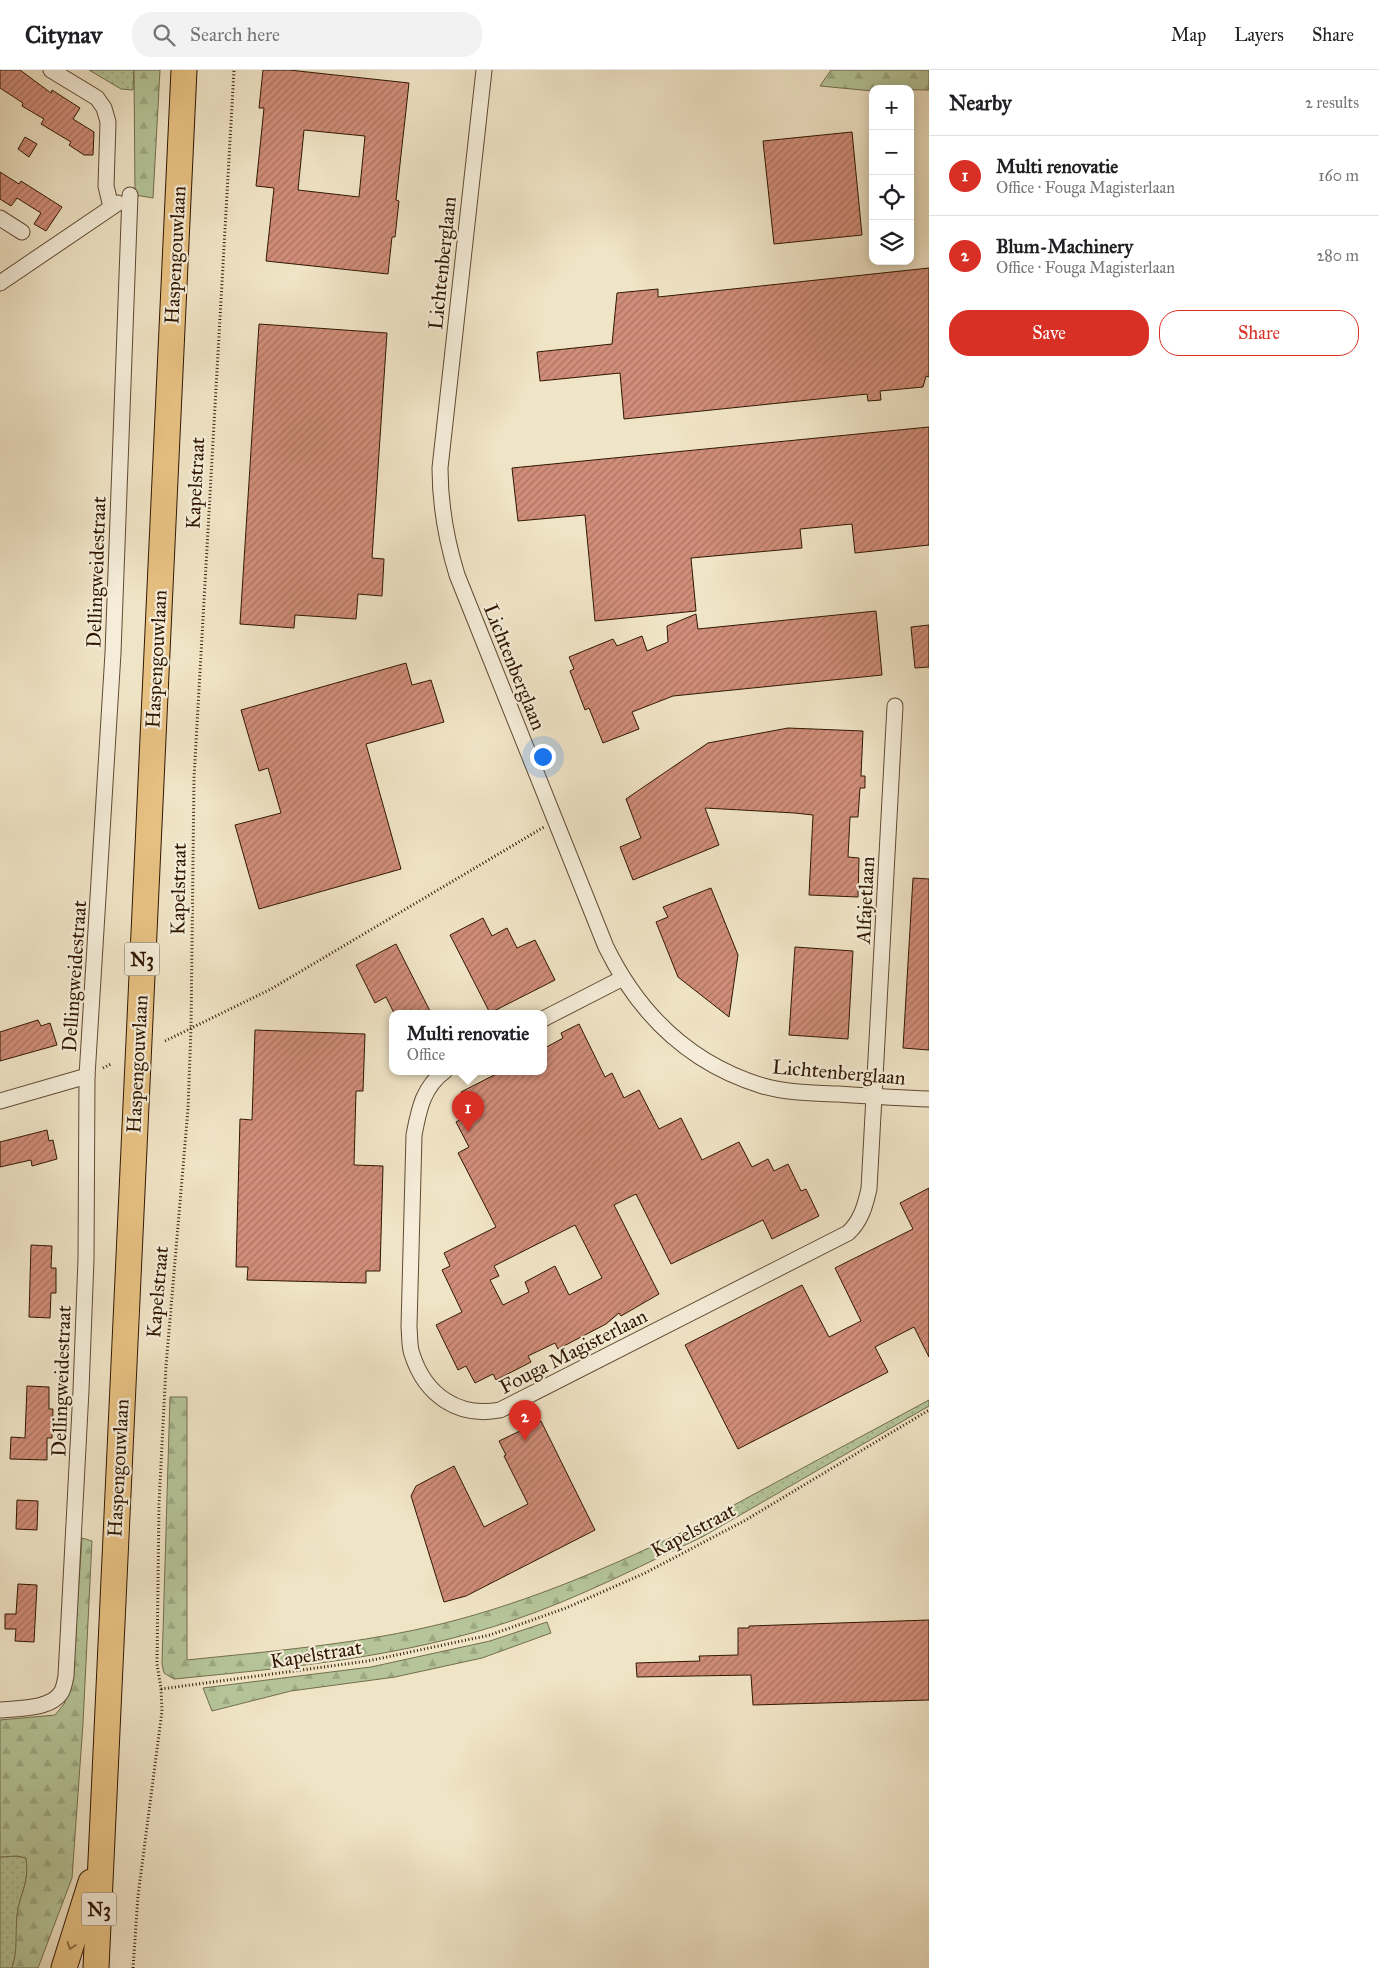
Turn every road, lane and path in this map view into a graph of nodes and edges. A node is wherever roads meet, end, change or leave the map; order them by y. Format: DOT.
graph roads {
  1 [pos="51,70"];
  2 [pos="184,70"];
  3 [pos="234,70"];
  4 [pos="484,70"];
  5 [pos="111,207"];
  6 [pos="0,218"];
  7 [pos="22,232"];
  8 [pos="1,280"];
  9 [pos="895,706"];
  10 [pos="555,820"];
  11 [pos="621,979"];
  12 [pos="547,1017"];
  13 [pos="191,1030"];
  14 [pos="165,1041"];
  15 [pos="441,1075"];
  16 [pos="87,1076"];
  17 [pos="875,1096"];
  18 [pos="929,1100"];
  19 [pos="0,1101"];
  20 [pos="929,1410"];
  21 [pos="161,1689"];
  22 [pos="0,1710"];
  23 [pos="102,1849"];
  24 [pos="64,1968"];
  25 [pos="96,1968"];
  26 [pos="133,1968"];
  1 -- 5 [label="street"];
  2 -- 23 [label="main road, Haspengouwlaan / N3"];
  3 -- 13 [label="path, Kapelstraat"];
  4 -- 10 [label="street, Lichtenberglaan"];
  5 -- 8 [label="street"];
  5 -- 16 [label="street, Dellingweidestraat"];
  6 -- 7 [label="street"];
  9 -- 17 [label="street, Alfajetlaan"];
  10 -- 11 [label="street, Lichtenberglaan"];
  10 -- 13 [label="path"];
  11 -- 12 [label="street"];
  11 -- 17 [label="street, Lichtenberglaan"];
  13 -- 14 [label="path"];
  13 -- 21 [label="path, Kapelstraat"];
  15 -- 17 [label="street, Fouga Magisterlaan"];
  16 -- 19 [label="street"];
  16 -- 22 [label="street, Dellingweidestraat"];
  17 -- 18 [label="street, Lichtenberglaan"];
  20 -- 21 [label="path, Kapelstraat"];
  21 -- 26 [label="path"];
  23 -- 24 [label="main road, one-way"];
  23 -- 25 [label="main road, Haspengouwlaan / N3"];
}
